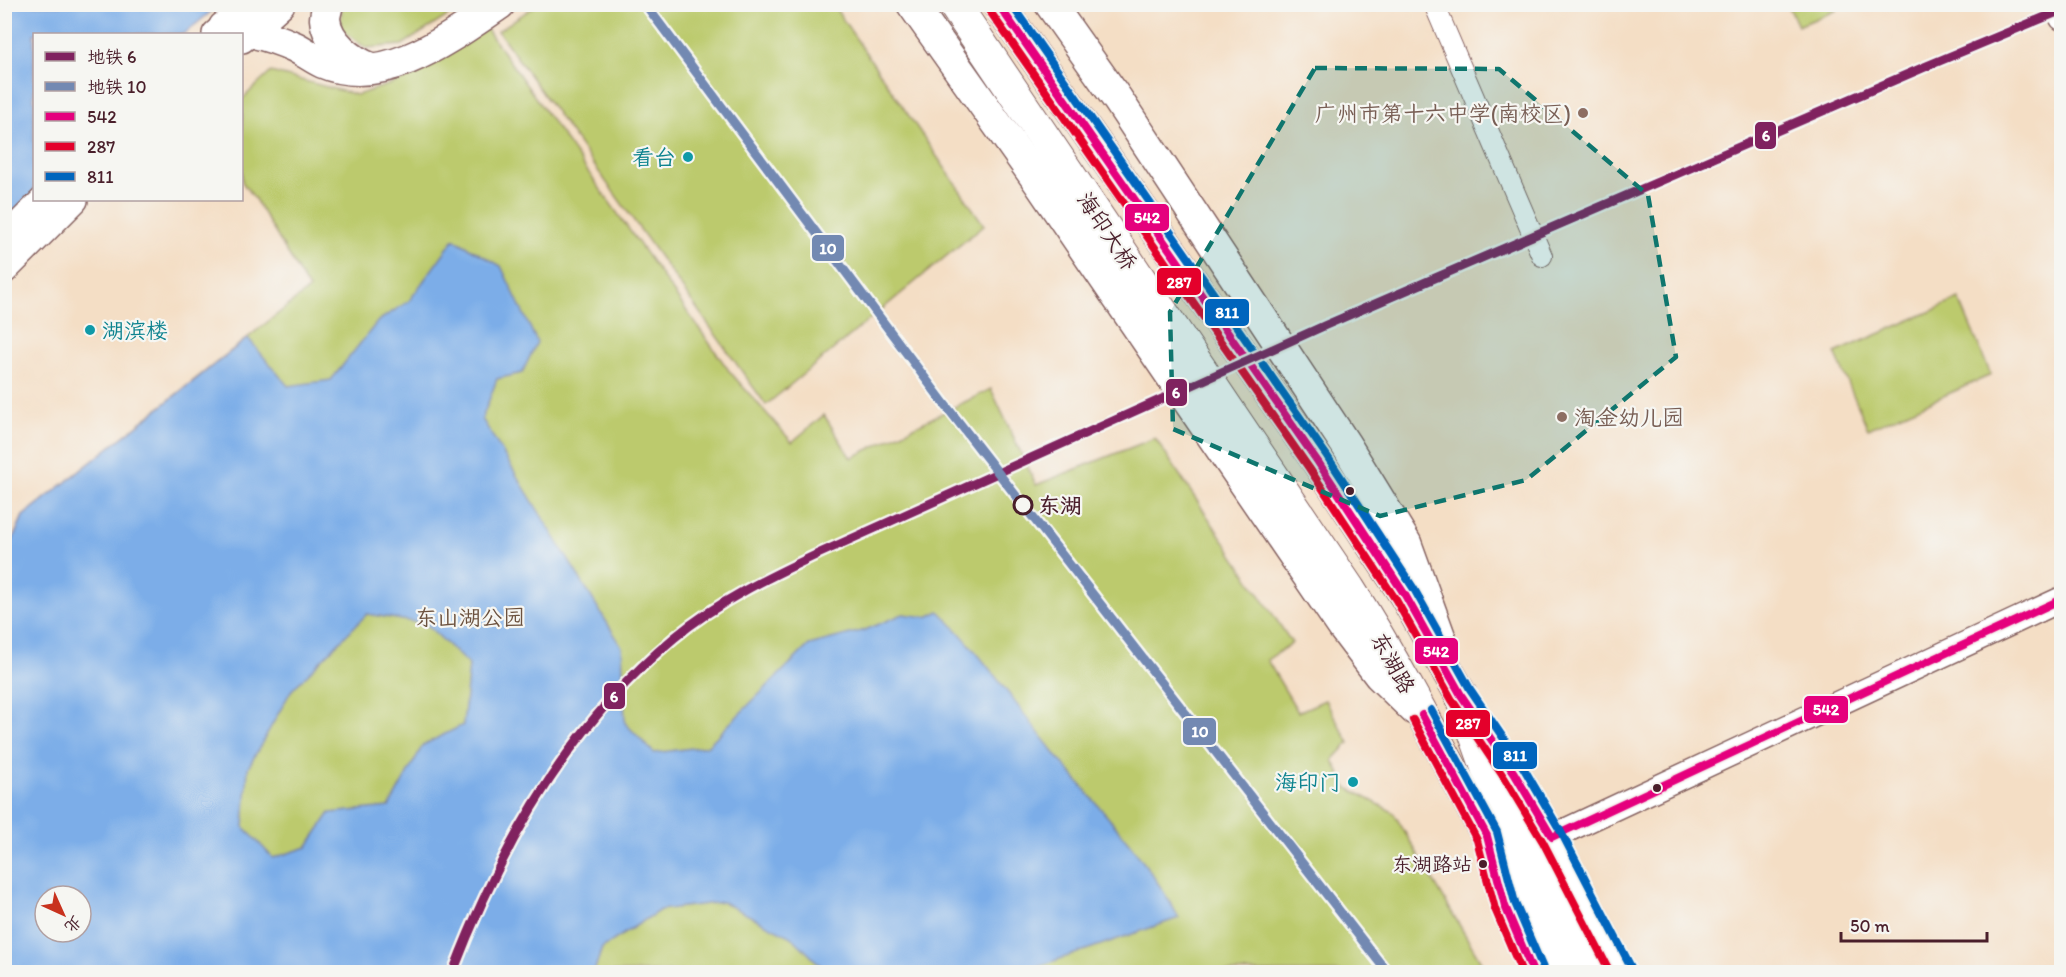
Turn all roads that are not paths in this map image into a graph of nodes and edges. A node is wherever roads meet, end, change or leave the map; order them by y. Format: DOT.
graph roads {
  1 [pos="281,4"];
  2 [pos="328,4"];
  3 [pos="912,4"];
  4 [pos="954,4"];
  5 [pos="998,4"];
  6 [pos="1050,4"];
  7 [pos="1434,4"];
  8 [pos="2056,4"];
  9 [pos="488,12"];
  10 [pos="2061,18"];
  11 [pos="237,27"];
  12 [pos="376,70"];
  13 [pos="43,201"];
  14 [pos="73,201"];
  15 [pos="4,240"];
  16 [pos="1542,256"];
  17 [pos="4,270"];
  18 [pos="1318,462"];
  19 [pos="1280,488"];
  20 [pos="2061,598"];
  21 [pos="1461,695"];
  22 [pos="1426,722"];
  23 [pos="1487,836"];
  24 [pos="1552,837"];
  25 [pos="1533,972"];
  26 [pos="1560,972"];
  27 [pos="1590,972"];
  28 [pos="1622,972"];
  1 -- 11 [label="main road"];
  2 -- 12 [label="main road"];
  3 -- 22 [label="main road"];
  4 -- 19 [label="highway, 海印大桥"];
  5 -- 18 [label="highway, 海印大桥"];
  6 -- 21 [label="main road"];
  7 -- 16 [label="street"];
  8 -- 10 [label="street"];
  9 -- 12 [label="main road"];
  11 -- 12 [label="main road"];
  13 -- 15 [label="main road"];
  14 -- 17 [label="main road"];
  18 -- 21 [label="highway, 东湖路"];
  19 -- 22 [label="highway, 东湖路"];
  20 -- 24 [label="street"];
  21 -- 24 [label="main road"];
  21 -- 27 [label="highway, 东湖路"];
  22 -- 23 [label="highway, 东湖路"];
  23 -- 25 [label="main road"];
  23 -- 26 [label="highway, 东湖路"];
  24 -- 28 [label="main road"];
}
